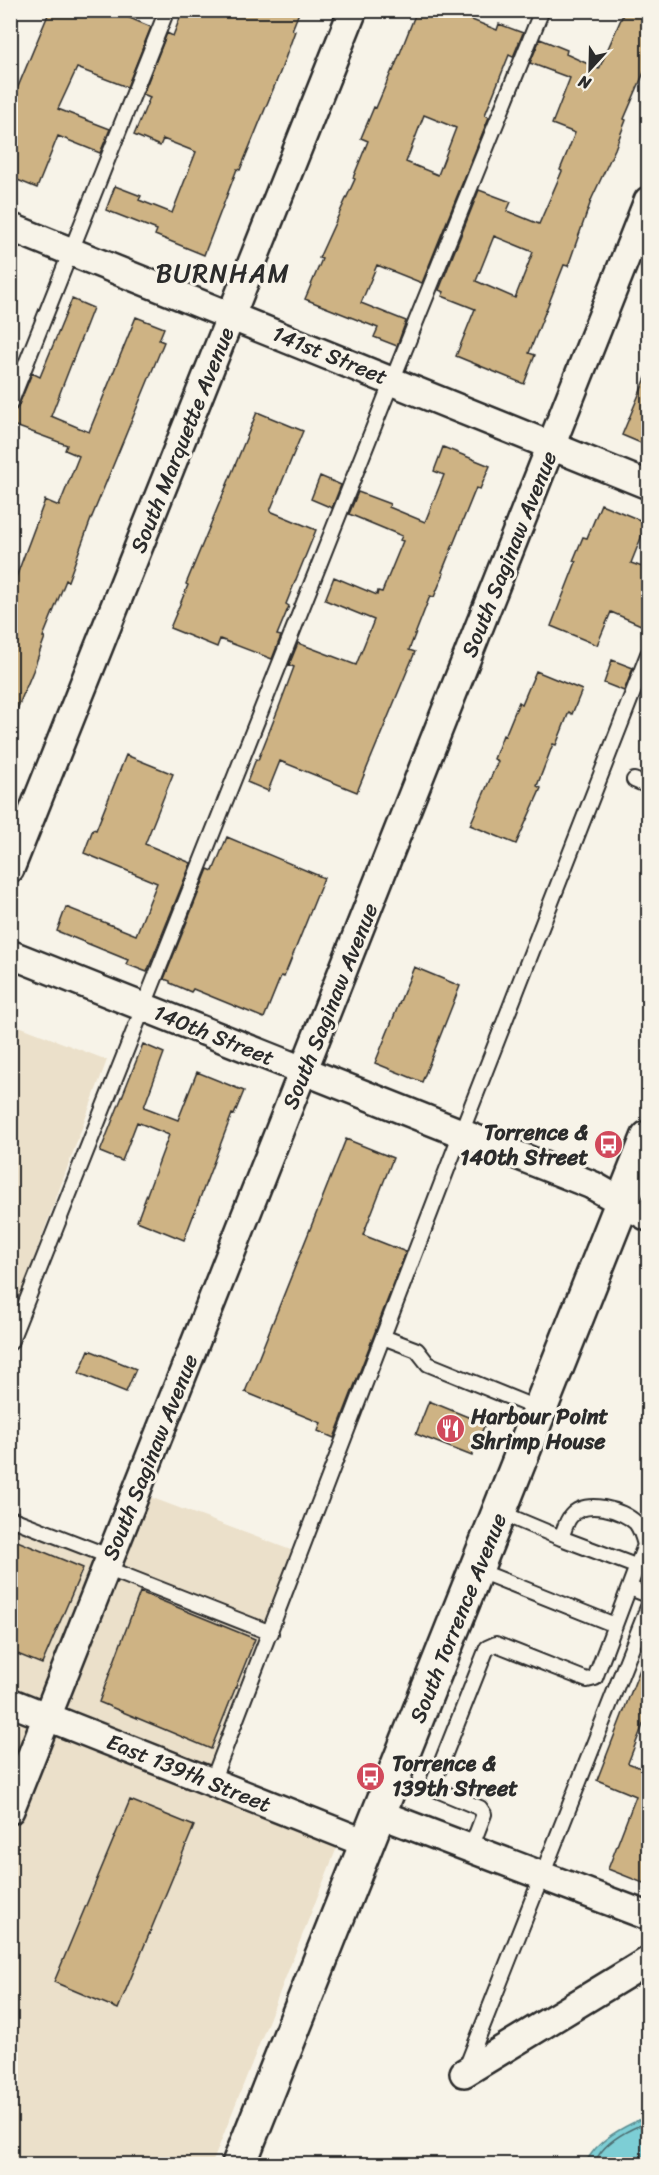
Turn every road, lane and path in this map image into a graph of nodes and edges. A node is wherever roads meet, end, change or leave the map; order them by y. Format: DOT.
graph roads {
  1 [pos="167,10"];
  2 [pos="353,10"];
  3 [pos="542,10"];
  4 [pos="648,201"];
  5 [pos="10,227"];
  6 [pos="71,251"];
  7 [pos="232,316"];
  8 [pos="392,381"];
  9 [pos="10,404"];
  10 [pos="553,445"];
  11 [pos="648,485"];
  12 [pos="648,654"];
  13 [pos="634,780"];
  14 [pos="648,786"];
  15 [pos="10,869"];
  16 [pos="10,954"];
  17 [pos="143,1007"];
  18 [pos="304,1071"];
  19 [pos="461,1133"];
  20 [pos="648,1138"];
  21 [pos="636,1210"];
  22 [pos="383,1337"];
  23 [pos="10,1343"];
  24 [pos="541,1410"];
  25 [pos="500,1512"];
  26 [pos="10,1518"];
  27 [pos="561,1538"];
  28 [pos="109,1562"];
  29 [pos="638,1567"];
  30 [pos="477,1570"];
  31 [pos="630,1588"];
  32 [pos="648,1595"];
  33 [pos="648,1607"];
  34 [pos="615,1625"];
  35 [pos="271,1633"];
  36 [pos="10,1702"];
  37 [pos="48,1716"];
  38 [pos="212,1782"];
  39 [pos="10,1810"];
  40 [pos="380,1814"];
  41 [pos="368,1845"];
  42 [pos="471,1848"];
  43 [pos="542,1875"];
  44 [pos="648,1916"];
  45 [pos="648,1961"];
  46 [pos="464,2073"];
  47 [pos="239,2164"];
  1 -- 6 [label="lane"];
  2 -- 7 [label="street, South Marquette Avenue"];
  3 -- 8 [label="lane"];
  4 -- 10 [label="street, South Saginaw Avenue"];
  5 -- 6 [label="street, 141st Street"];
  6 -- 7 [label="street, 141st Street"];
  6 -- 9 [label="lane"];
  7 -- 8 [label="street, 141st Street"];
  7 -- 15 [label="street, South Marquette Avenue"];
  8 -- 10 [label="street, 141st Street"];
  8 -- 17 [label="lane"];
  10 -- 11 [label="street, 141st Street"];
  10 -- 18 [label="street, South Saginaw Avenue"];
  12 -- 19 [label="lane"];
  13 -- 14 [label="lane"];
  16 -- 17 [label="street, 140th Street"];
  17 -- 18 [label="street, 140th Street"];
  17 -- 23 [label="lane"];
  18 -- 19 [label="street, 140th Street"];
  18 -- 28 [label="street, South Saginaw Avenue"];
  19 -- 21 [label="street, 140th Street"];
  19 -- 22 [label="lane"];
  20 -- 21 [label="main road, South Torrence Avenue"];
  21 -- 24 [label="main road, South Torrence Avenue"];
  22 -- 24 [label="lane"];
  22 -- 35 [label="lane"];
  24 -- 25 [label="main road, South Torrence Avenue"];
  25 -- 27 [label="lane"];
  25 -- 30 [label="main road, South Torrence Avenue"];
  26 -- 28 [label="lane"];
  27 -- 29 [label="lane"];
  27 -- 29 [label="lane"];
  28 -- 35 [label="lane"];
  28 -- 37 [label="street, South Saginaw Avenue"];
  29 -- 31 [label="lane"];
  30 -- 34 [label="lane"];
  30 -- 40 [label="main road, South Torrence Avenue"];
  31 -- 32 [label="lane"];
  31 -- 34 [label="lane"];
  33 -- 43 [label="lane"];
  34 -- 42 [label="lane"];
  35 -- 38 [label="lane"];
  36 -- 37 [label="street, East 139th Street"];
  37 -- 38 [label="street, East 139th Street"];
  37 -- 39 [label="street, South Saginaw Avenue"];
  38 -- 41 [label="street, East 139th Street"];
  40 -- 41 [label="main road, South Torrence Avenue"];
  40 -- 42 [label="street"];
  41 -- 47 [label="main road, South Torrence Avenue"];
  42 -- 43 [label="street"];
  43 -- 44 [label="street"];
  43 -- 46 [label="lane"];
  45 -- 46 [label="street"];
}
